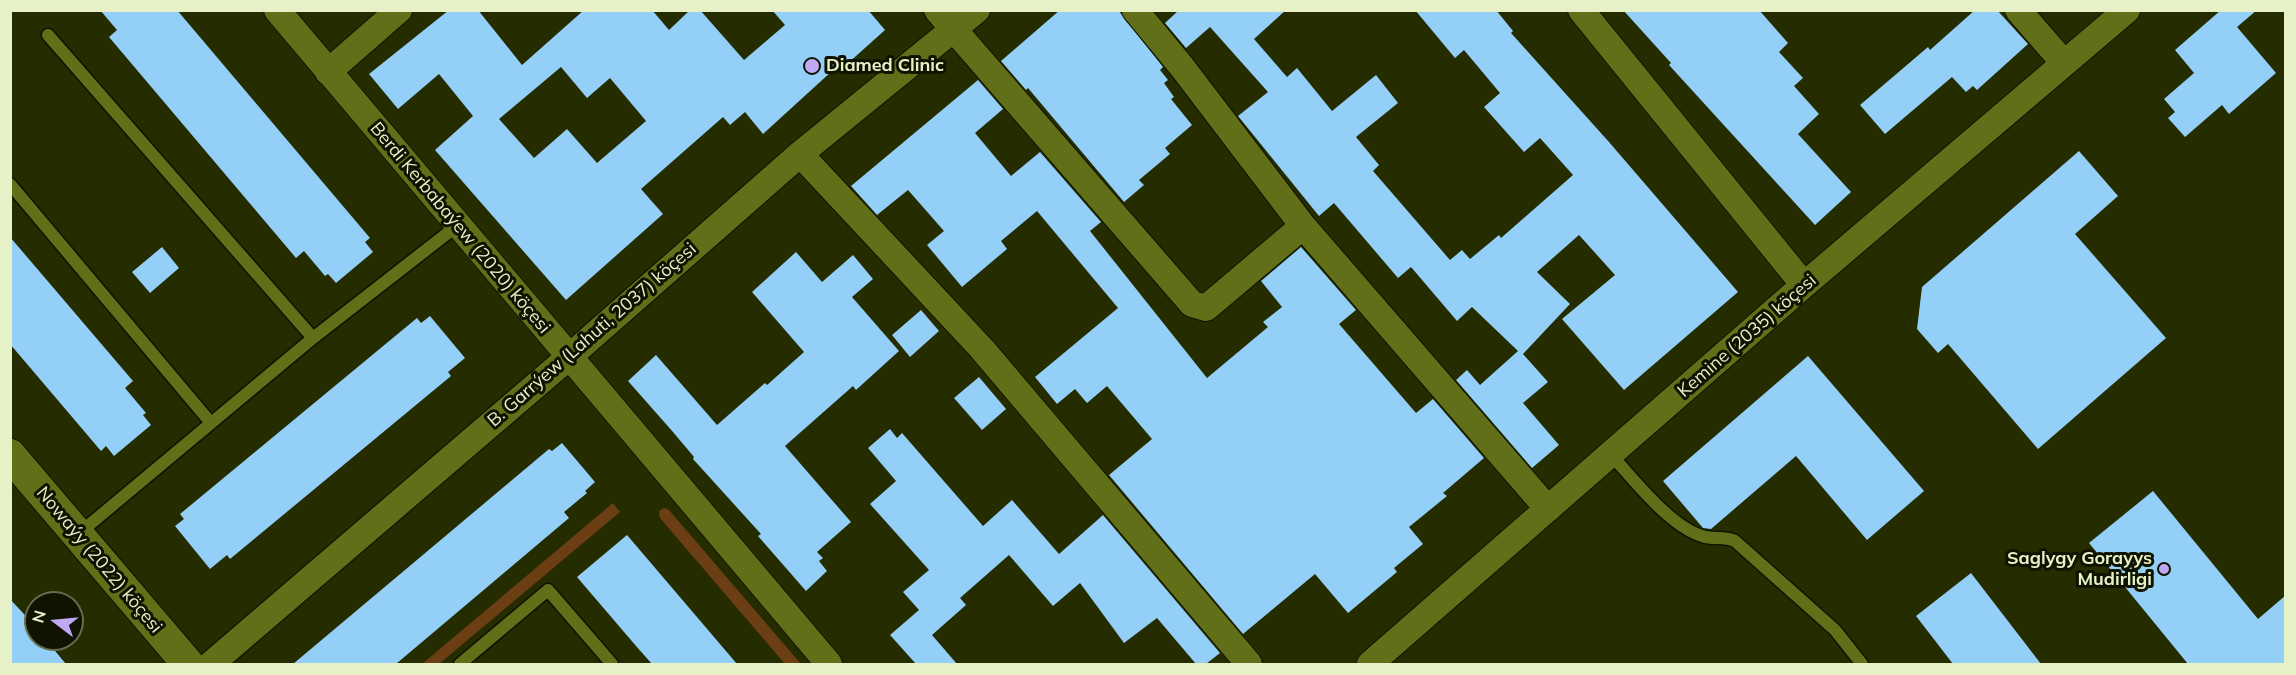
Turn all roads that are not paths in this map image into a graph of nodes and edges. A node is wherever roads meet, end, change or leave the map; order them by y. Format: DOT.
graph roads {
  1 [pos="277,10"];
  2 [pos="399,10"];
  3 [pos="937,10"];
  4 [pos="977,10"];
  5 [pos="1135,10"];
  6 [pos="1581,10"];
  7 [pos="2019,10"];
  8 [pos="2127,10"];
  9 [pos="954,30"];
  10 [pos="48,35"];
  11 [pos="2064,63"];
  12 [pos="328,72"];
  13 [pos="800,154"];
  14 [pos="10,184"];
  15 [pos="458,225"];
  16 [pos="1304,226"];
  17 [pos="1804,285"];
  18 [pos="313,338"];
  19 [pos="569,357"];
  20 [pos="211,423"];
  21 [pos="1611,454"];
  22 [pos="10,455"];
  23 [pos="1548,509"];
  24 [pos="77,535"];
  25 [pos="188,664"];
  26 [pos="211,664"];
  27 [pos="460,664"];
  28 [pos="612,664"];
  29 [pos="829,664"];
  30 [pos="1249,664"];
  31 [pos="1370,664"];
  32 [pos="1862,664"];
  1 -- 12 [label="street, Berdi Kerbabaýew (2020) köçesi"];
  2 -- 12 [label="street"];
  3 -- 9 [label="street"];
  4 -- 9 [label="street, B. Garrýew (Lahuti, 2037) köçesi"];
  5 -- 16 [label="street"];
  6 -- 17 [label="street"];
  7 -- 11 [label="street"];
  8 -- 11 [label="street, Kemine (2035) köçesi"];
  9 -- 13 [label="street, B. Garrýew (Lahuti, 2037) köçesi"];
  9 -- 16 [label="street"];
  10 -- 18 [label="lane"];
  11 -- 17 [label="street, Kemine (2035) köçesi"];
  12 -- 15 [label="street, Berdi Kerbabaýew (2020) köçesi"];
  13 -- 19 [label="street, B. Garrýew (Lahuti, 2037) köçesi"];
  13 -- 30 [label="street"];
  14 -- 20 [label="lane"];
  15 -- 18 [label="lane"];
  15 -- 19 [label="street, Berdi Kerbabaýew (2020) köçesi"];
  16 -- 23 [label="street"];
  17 -- 21 [label="street, Kemine (2035) köçesi"];
  18 -- 20 [label="lane"];
  19 -- 26 [label="street, B. Garrýew (Lahuti, 2037) köçesi"];
  19 -- 29 [label="street, Berdi Kerbabaýew (2020) köçesi"];
  20 -- 24 [label="lane"];
  21 -- 23 [label="street, Kemine (2035) köçesi"];
  21 -- 32 [label="lane"];
  22 -- 24 [label="street, Nowaýy (2022) köçesi"];
  23 -- 31 [label="street, Kemine (2035) köçesi"];
  24 -- 25 [label="street, Nowaýy (2022) köçesi"];
  27 -- 28 [label="lane"];
}
